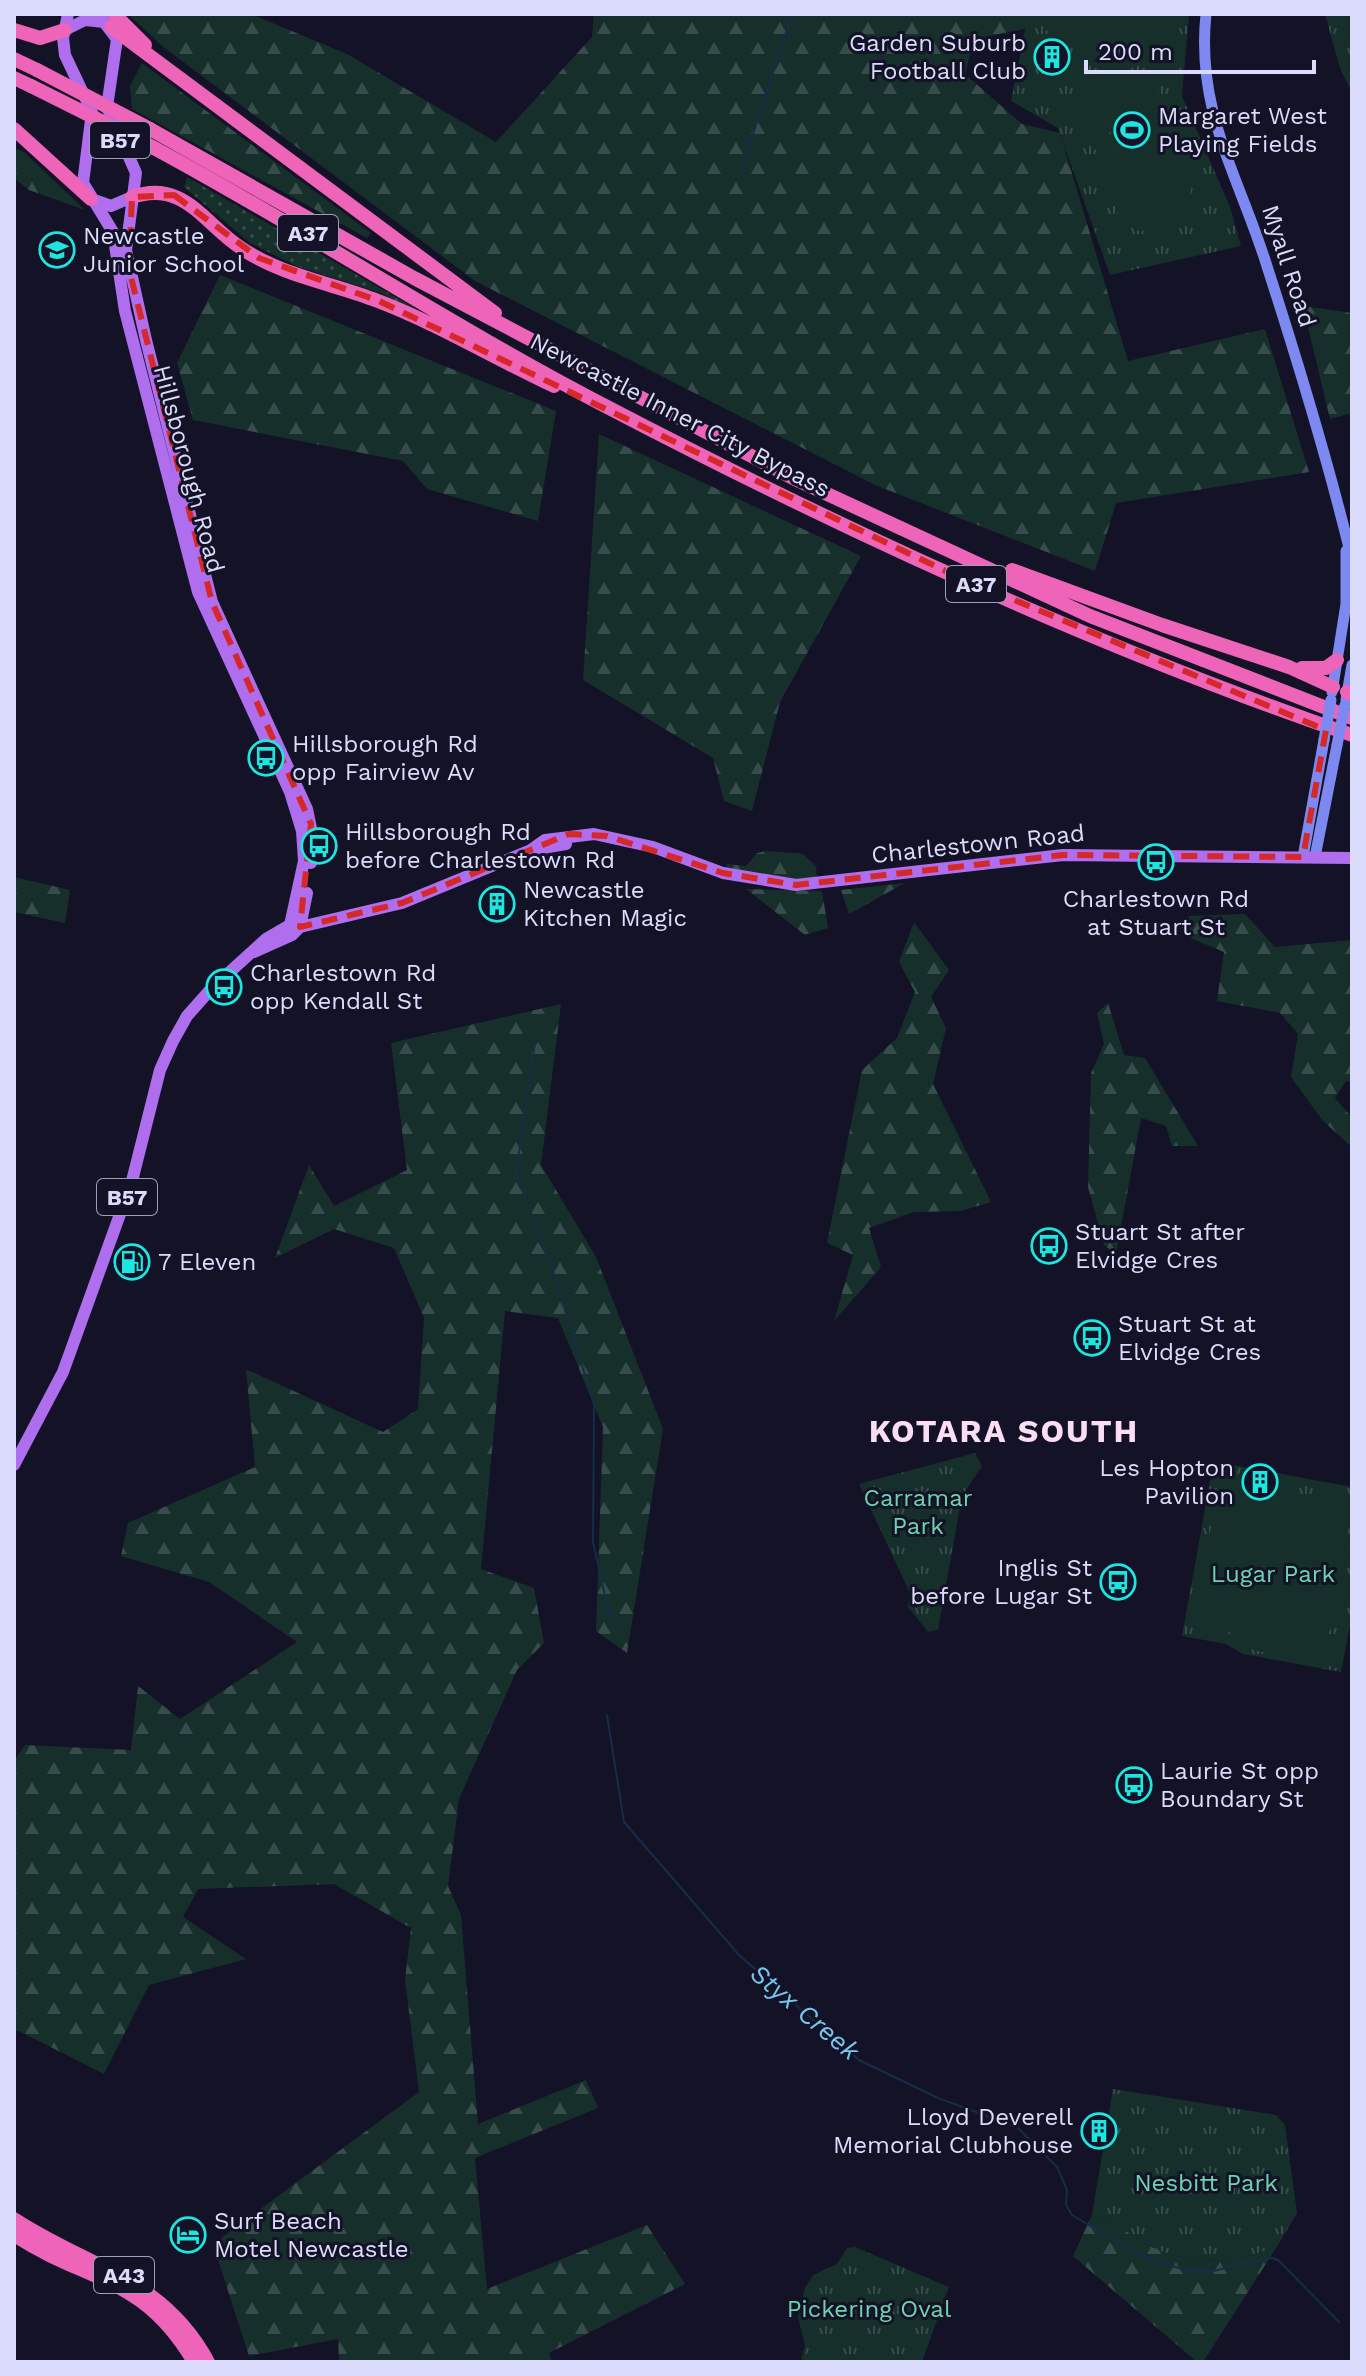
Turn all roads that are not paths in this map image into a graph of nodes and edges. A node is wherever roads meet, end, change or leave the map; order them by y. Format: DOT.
graph roads {
  1 [pos="68,14"];
  2 [pos="1206,14"];
  3 [pos="108,19"];
  4 [pos="14,30"];
  5 [pos="65,30"];
  6 [pos="14,59"];
  7 [pos="14,78"];
  8 [pos="14,129"];
  9 [pos="146,135"];
  10 [pos="132,197"];
  11 [pos="91,199"];
  12 [pos="538,345"];
  13 [pos="610,409"];
  14 [pos="873,516"];
  15 [pos="1345,530"];
  16 [pos="1352,560"];
  17 [pos="1349,632"];
  18 [pos="1337,660"];
  19 [pos="1352,665"];
  20 [pos="1289,667"];
  21 [pos="1340,701"];
  22 [pos="1272,708"];
  23 [pos="1352,735"];
  24 [pos="1344,743"];
  25 [pos="1309,857"];
  26 [pos="1352,858"];
  27 [pos="292,927"];
  28 [pos="14,1465"];
  29 [pos="14,2219"];
  30 [pos="14,2235"];
  31 [pos="194,2362"];
  32 [pos="208,2362"];
  1 -- 5 [label="main road, Hillsborough Road / B57"];
  2 -- 15 [label="main road, Myall Road"];
  3 -- 5 [label="main road"];
  3 -- 10 [label="main road, Hillsborough Road / B57"];
  3 -- 12 [label="highway"];
  4 -- 5 [label="highway"];
  5 -- 11 [label="main road, Hillsborough Road / B57"];
  6 -- 9 [label="highway, Newcastle Inner City Bypass / A37, bridge"];
  7 -- 9 [label="highway, Newcastle Inner City Bypass / A37, bridge"];
  8 -- 11 [label="highway"];
  9 -- 12 [label="highway, Newcastle Inner City Bypass / A37"];
  9 -- 13 [label="highway, Newcastle Inner City Bypass / A37"];
  10 -- 11 [label="main road"];
  10 -- 13 [label="highway"];
  10 -- 27 [label="main road, Hillsborough Road / B57"];
  11 -- 27 [label="main road, Hillsborough Road / B57"];
  12 -- 14 [label="highway, Newcastle Inner City Bypass / A37"];
  13 -- 22 [label="highway, Newcastle Inner City Bypass / A37"];
  14 -- 20 [label="highway"];
  14 -- 21 [label="highway, Newcastle Inner City Bypass / A37"];
  15 -- 16 [label="main road, Myall Road"];
  15 -- 17 [label="main road, Myall Road"];
  17 -- 18 [label="main road, Myall Road"];
  18 -- 20 [label="highway"];
  18 -- 21 [label="main road, Myall Road"];
  19 -- 21 [label="main road, Myall Road"];
  20 -- 21 [label="highway"];
  21 -- 24 [label="main road, Myall Road, bridge"];
  21 -- 25 [label="main road, Myall Road, bridge"];
  22 -- 23 [label="highway, Newcastle Inner City Bypass / A37"];
  22 -- 24 [label="highway"];
  24 -- 25 [label="main road, Myall Road"];
  25 -- 26 [label="main road, Charlestown Road"];
  25 -- 27 [label="main road, Charlestown Road"];
  27 -- 28 [label="main road, Charlestown Road / B57"];
  29 -- 32 [label="highway, A43"];
  30 -- 31 [label="highway, A43"];
}
